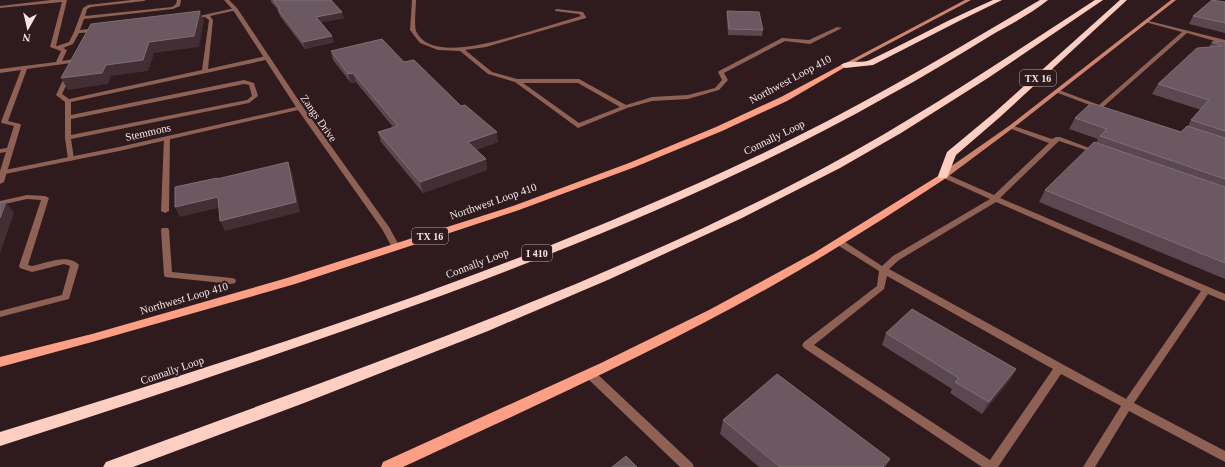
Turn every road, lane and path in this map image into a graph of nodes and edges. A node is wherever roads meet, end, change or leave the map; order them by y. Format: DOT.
graph roads {
  1 [pos="64,0"];
  2 [pos="144,0"];
  3 [pos="179,0"];
  4 [pos="227,0"];
  5 [pos="414,0"];
  6 [pos="969,0"];
  7 [pos="1000,0"];
  8 [pos="1045,0"];
  9 [pos="1100,0"];
  10 [pos="1124,0"];
  11 [pos="1174,0"];
  12 [pos="0,7"];
  13 [pos="235,9"];
  14 [pos="557,10"];
  15 [pos="206,15"];
  16 [pos="82,18"];
  17 [pos="189,18"];
  18 [pos="1147,21"];
  19 [pos="839,28"];
  20 [pos="107,29"];
  21 [pos="1186,31"];
  22 [pos="77,32"];
  23 [pos="1225,42"];
  24 [pos="58,48"];
  25 [pos="461,49"];
  26 [pos="266,58"];
  27 [pos="58,63"];
  28 [pos="845,65"];
  29 [pos="25,68"];
  30 [pos="0,71"];
  31 [pos="205,71"];
  32 [pos="518,81"];
  33 [pos="1057,91"];
  34 [pos="68,101"];
  35 [pos="625,107"];
  36 [pos="1100,107"];
  37 [pos="300,108"];
  38 [pos="1108,109"];
  39 [pos="68,118"];
  40 [pos="1011,127"];
  41 [pos="68,138"];
  42 [pos="167,138"];
  43 [pos="1053,142"];
  44 [pos="11,149"];
  45 [pos="0,151"];
  46 [pos="1102,153"];
  47 [pos="71,159"];
  48 [pos="2,173"];
  49 [pos="943,176"];
  50 [pos="0,182"];
  51 [pos="995,199"];
  52 [pos="0,203"];
  53 [pos="165,211"];
  54 [pos="165,230"];
  55 [pos="839,242"];
  56 [pos="396,247"];
  57 [pos="884,270"];
  58 [pos="232,280"];
  59 [pos="1206,290"];
  60 [pos="1225,298"];
  61 [pos="0,314"];
  62 [pos="0,362"];
  63 [pos="1059,368"];
  64 [pos="590,374"];
  65 [pos="1128,405"];
  66 [pos="0,439"];
  67 [pos="1225,457"];
  68 [pos="112,467"];
  69 [pos="388,467"];
  70 [pos="688,467"];
  71 [pos="992,467"];
  72 [pos="1089,467"];
  1 -- 12 [label="street"];
  1 -- 24 [label="street"];
  2 -- 16 [label="street"];
  3 -- 16 [label="street"];
  4 -- 13 [label="street, Zangs Drive"];
  5 -- 25 [label="street"];
  6 -- 28 [label="main road, Northwest Loop 410"];
  7 -- 28 [label="highway, TX 16"];
  8 -- 66 [label="highway, Connally Loop / I 410"];
  9 -- 68 [label="highway"];
  10 -- 49 [label="highway, TX 16"];
  11 -- 18 [label="main road"];
  13 -- 15 [label="street"];
  13 -- 26 [label="street, Zangs Drive"];
  14 -- 25 [label="street"];
  15 -- 17 [label="street"];
  15 -- 31 [label="street"];
  16 -- 22 [label="street"];
  18 -- 21 [label="street"];
  18 -- 33 [label="main road"];
  19 -- 35 [label="street"];
  20 -- 22 [label="street"];
  21 -- 23 [label="street"];
  21 -- 36 [label="street"];
  22 -- 24 [label="street"];
  24 -- 27 [label="street"];
  25 -- 32 [label="street"];
  26 -- 31 [label="street"];
  26 -- 37 [label="street, Zangs Drive"];
  27 -- 29 [label="street"];
  27 -- 34 [label="street"];
  28 -- 56 [label="main road, Northwest Loop 410 / TX 16"];
  29 -- 30 [label="street"];
  29 -- 44 [label="street"];
  31 -- 34 [label="street"];
  32 -- 35 [label="street"];
  32 -- 35 [label="street"];
  33 -- 36 [label="street"];
  33 -- 40 [label="main road"];
  34 -- 39 [label="street"];
  36 -- 38 [label="street"];
  37 -- 42 [label="street, Stemmons"];
  37 -- 56 [label="street, Zangs Drive"];
  39 -- 41 [label="street"];
  39 -- 41 [label="street"];
  40 -- 43 [label="street"];
  40 -- 49 [label="main road"];
  41 -- 47 [label="street"];
  42 -- 47 [label="street, Stemmons"];
  42 -- 53 [label="street"];
  43 -- 46 [label="street"];
  43 -- 51 [label="street"];
  44 -- 45 [label="street"];
  44 -- 48 [label="street"];
  47 -- 48 [label="street, Stemmons"];
  48 -- 50 [label="street"];
  49 -- 51 [label="street"];
  49 -- 55 [label="main road"];
  51 -- 57 [label="street"];
  51 -- 59 [label="street"];
  52 -- 61 [label="street"];
  54 -- 58 [label="street"];
  55 -- 57 [label="street"];
  55 -- 64 [label="main road"];
  56 -- 62 [label="main road, Northwest Loop 410 / TX 16"];
  57 -- 63 [label="street"];
  57 -- 71 [label="street"];
  59 -- 60 [label="street"];
  59 -- 65 [label="street"];
  63 -- 65 [label="street"];
  63 -- 71 [label="street"];
  64 -- 69 [label="main road"];
  64 -- 70 [label="street"];
  65 -- 67 [label="street"];
  65 -- 72 [label="street"];
}
